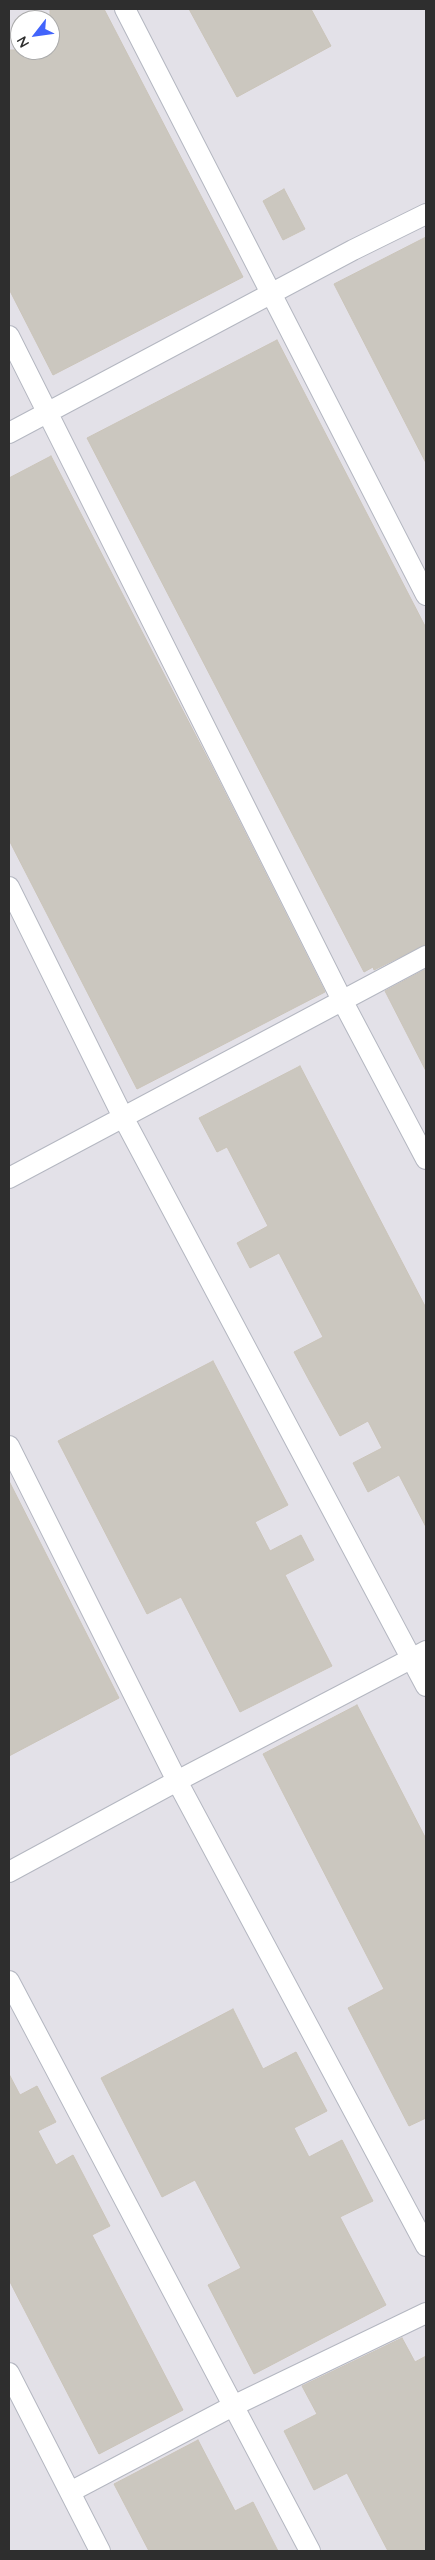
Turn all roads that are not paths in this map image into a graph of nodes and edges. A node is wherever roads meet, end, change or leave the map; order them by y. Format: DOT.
graph roads {
  1 [pos="125,9"];
  2 [pos="426,214"];
  3 [pos="271,294"];
  4 [pos="9,336"];
  5 [pos="49,412"];
  6 [pos="9,433"];
  7 [pos="426,595"];
  8 [pos="9,887"];
  9 [pos="426,956"];
  10 [pos="342,1000"];
  11 [pos="123,1117"];
  12 [pos="426,1160"];
  13 [pos="9,1178"];
  14 [pos="9,1446"];
  15 [pos="419,1655"];
  16 [pos="426,1686"];
  17 [pos="177,1781"];
  18 [pos="9,1872"];
  19 [pos="9,1981"];
  20 [pos="426,2246"];
  21 [pos="426,2314"];
  22 [pos="9,2373"];
  23 [pos="233,2406"];
  24 [pos="70,2492"];
  25 [pos="100,2551"];
  26 [pos="310,2551"];
  1 -- 3 [label="street"];
  2 -- 3 [label="street"];
  3 -- 5 [label="street"];
  3 -- 7 [label="street"];
  4 -- 5 [label="street"];
  5 -- 6 [label="street"];
  5 -- 10 [label="street"];
  8 -- 11 [label="street"];
  9 -- 10 [label="street"];
  10 -- 11 [label="street"];
  10 -- 12 [label="street"];
  11 -- 13 [label="street"];
  11 -- 15 [label="street"];
  14 -- 17 [label="street"];
  15 -- 16 [label="street"];
  15 -- 17 [label="street"];
  17 -- 18 [label="street"];
  17 -- 20 [label="street"];
  19 -- 23 [label="street"];
  21 -- 23 [label="street"];
  22 -- 24 [label="street"];
  23 -- 24 [label="street"];
  23 -- 26 [label="street"];
  24 -- 25 [label="street"];
}
